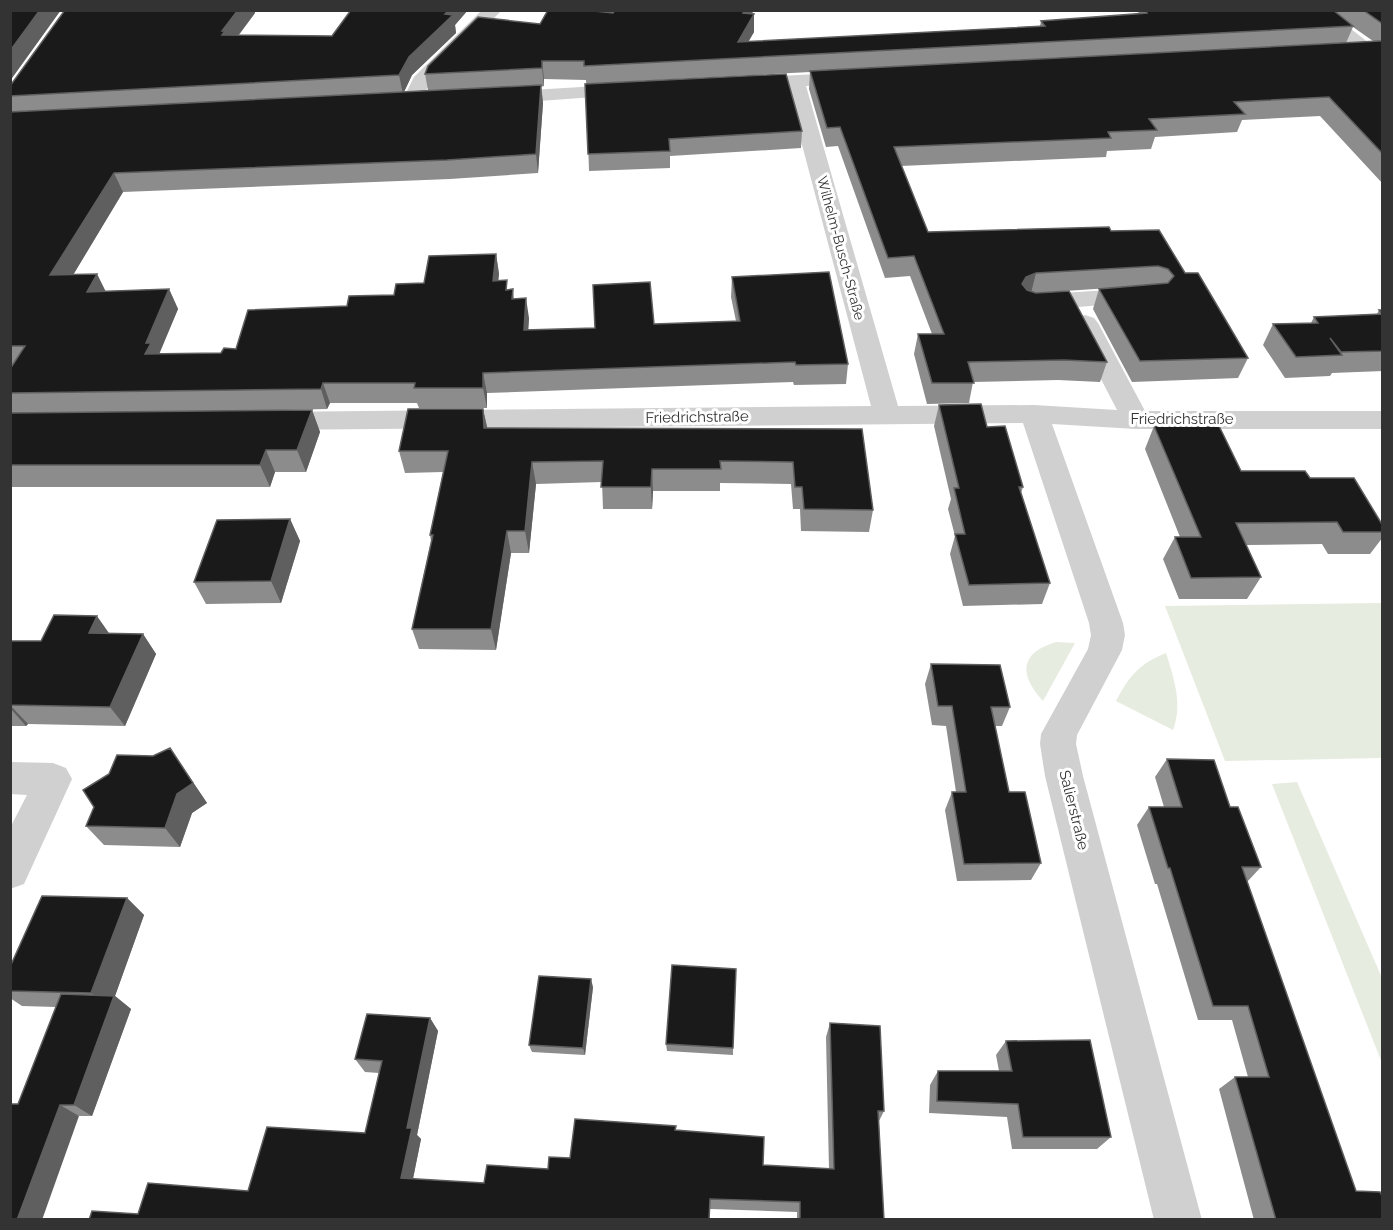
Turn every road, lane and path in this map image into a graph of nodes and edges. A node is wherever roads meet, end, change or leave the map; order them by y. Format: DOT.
graph roads {
  1 [pos="493,10"];
  2 [pos="1315,10"];
  3 [pos="1376,50"];
  4 [pos="1335,52"];
  5 [pos="874,77"];
  6 [pos="795,81"];
  7 [pos="725,85"];
  8 [pos="644,89"];
  9 [pos="481,99"];
  10 [pos="434,101"];
  11 [pos="411,103"];
  12 [pos="388,104"];
  13 [pos="1151,296"];
  14 [pos="1073,301"];
  15 [pos="1031,303"];
  16 [pos="1034,414"];
  17 [pos="887,415"];
  18 [pos="1136,420"];
  19 [pos="1383,420"];
  20 [pos="248,421"];
  21 [pos="10,778"];
  22 [pos="10,871"];
  23 [pos="1178,1220"];
  1 -- 11 [label="street"];
  2 -- 3 [label="street"];
  3 -- 4 [label="street"];
  5 -- 6 [label="street"];
  6 -- 7 [label="street"];
  6 -- 17 [label="street, Wilhelm-Busch-Straße"];
  8 -- 9 [label="street"];
  10 -- 11 [label="street"];
  11 -- 12 [label="street"];
  13 -- 14 [label="street"];
  14 -- 15 [label="street"];
  14 -- 18 [label="street"];
  16 -- 17 [label="street, Friedrichstraße"];
  16 -- 18 [label="street, Friedrichstraße"];
  16 -- 23 [label="street, Salierstraße"];
  17 -- 20 [label="street, Friedrichstraße"];
  18 -- 19 [label="street, Friedrichstraße"];
  21 -- 22 [label="street"];
}
